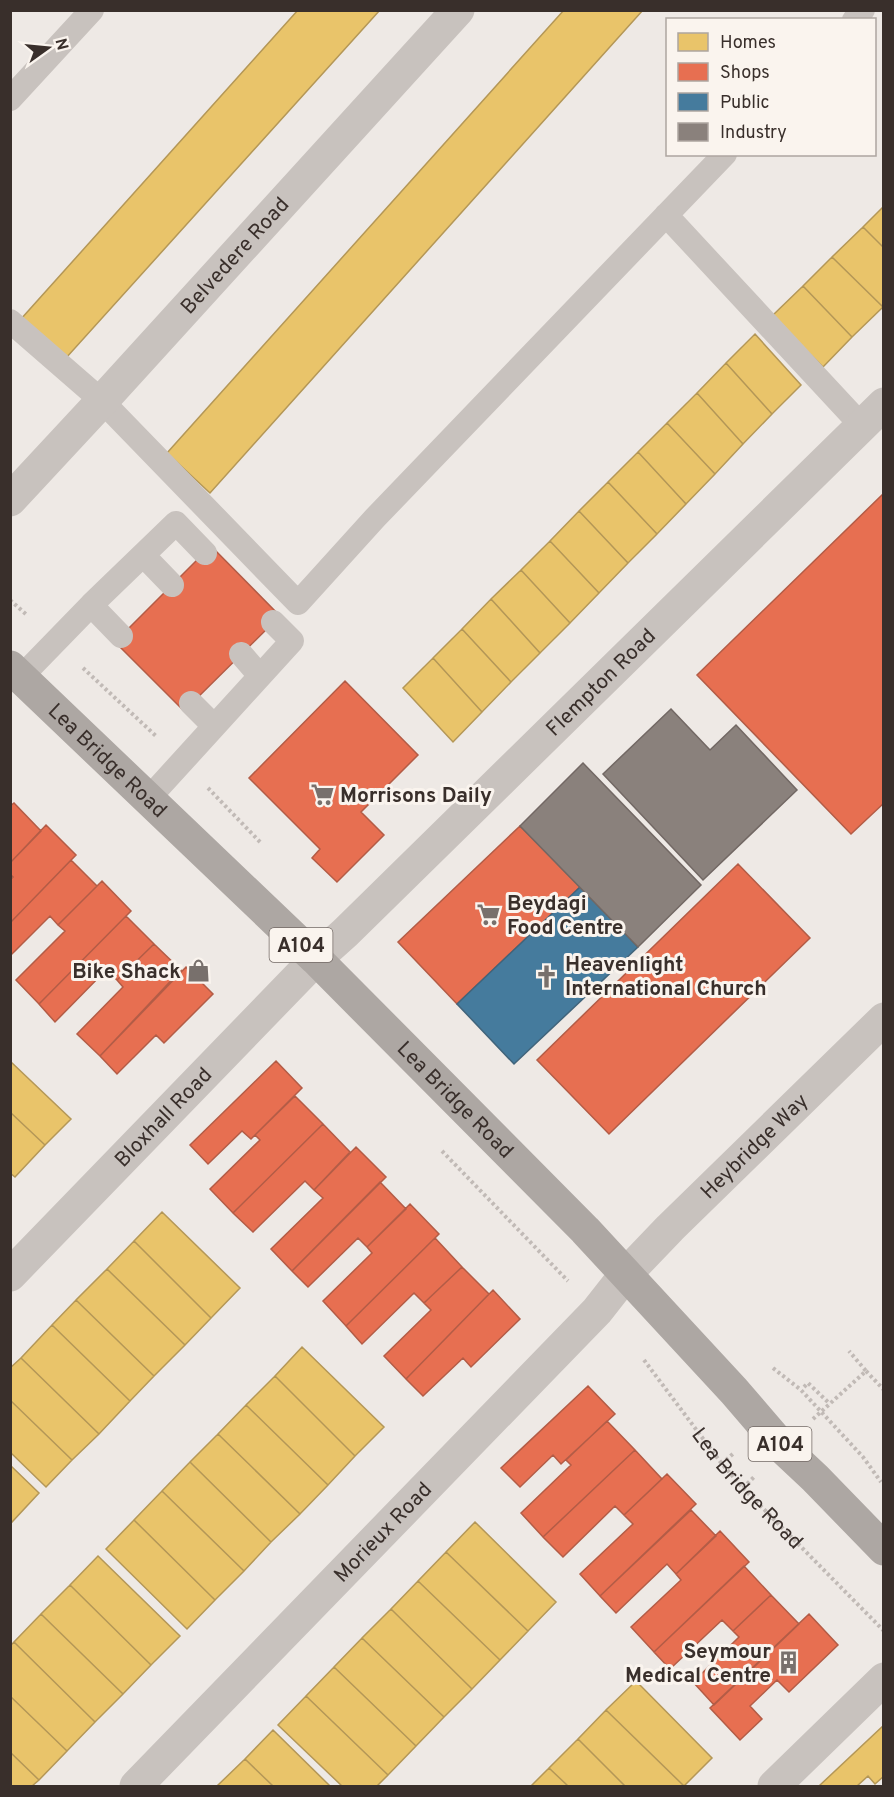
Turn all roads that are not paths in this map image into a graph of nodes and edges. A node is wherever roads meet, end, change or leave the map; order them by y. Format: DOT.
graph roads {
  1 [pos="92,10"];
  2 [pos="458,10"];
  3 [pos="10,99"];
  4 [pos="723,156"];
  5 [pos="666,215"];
  6 [pos="10,321"];
  7 [pos="102,401"];
  8 [pos="873,415"];
  9 [pos="10,500"];
  10 [pos="205,553"];
  11 [pos="143,555"];
  12 [pos="172,585"];
  13 [pos="91,605"];
  14 [pos="273,622"];
  15 [pos="122,636"];
  16 [pos="240,654"];
  17 [pos="16,672"];
  18 [pos="261,676"];
  19 [pos="192,703"];
  20 [pos="214,726"];
  21 [pos="149,798"];
  22 [pos="316,959"];
  23 [pos="884,1019"];
  24 [pos="626,1274"];
  25 [pos="10,1275"];
  26 [pos="884,1550"];
  27 [pos="884,1679"];
  28 [pos="136,1786"];
  29 [pos="774,1786"];
  1 -- 3 [label="lane"];
  2 -- 7 [label="street, Belvedere Road"];
  4 -- 5 [label="lane"];
  5 -- 7 [label="lane"];
  5 -- 8 [label="lane"];
  6 -- 7 [label="lane"];
  7 -- 9 [label="street, Belvedere Road"];
  8 -- 22 [label="street, Flempton Road"];
  10 -- 11 [label="lane"];
  11 -- 12 [label="lane"];
  11 -- 13 [label="lane"];
  13 -- 15 [label="lane"];
  13 -- 17 [label="lane"];
  14 -- 18 [label="lane"];
  16 -- 18 [label="lane"];
  17 -- 21 [label="main road, Lea Bridge Road / A104"];
  18 -- 20 [label="lane"];
  19 -- 20 [label="lane"];
  20 -- 21 [label="lane"];
  21 -- 22 [label="main road, Lea Bridge Road / A104"];
  22 -- 24 [label="main road, Lea Bridge Road / A104"];
  22 -- 25 [label="street, Bloxhall Road"];
  23 -- 24 [label="street, Heybridge Way"];
  24 -- 26 [label="main road, Lea Bridge Road / A104"];
  24 -- 28 [label="street, Morieux Road"];
  27 -- 29 [label="street"];
}
